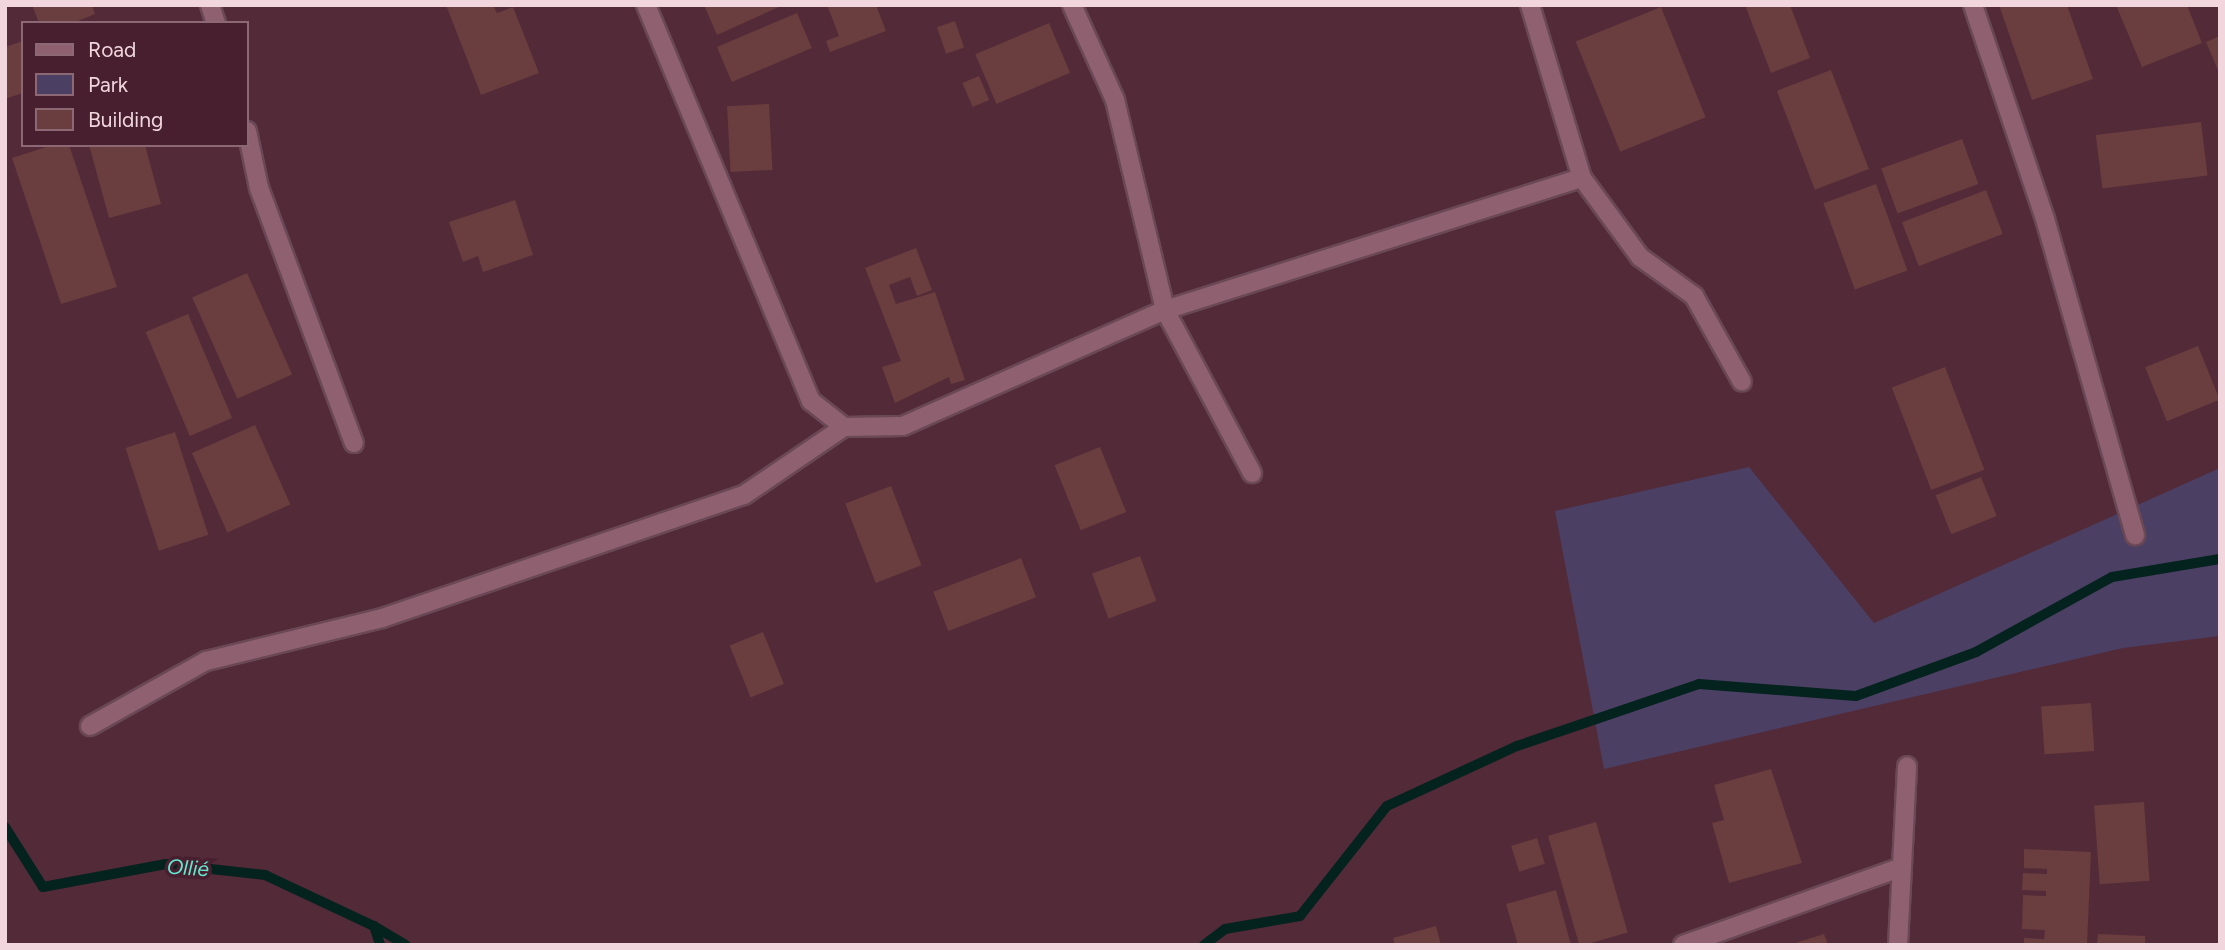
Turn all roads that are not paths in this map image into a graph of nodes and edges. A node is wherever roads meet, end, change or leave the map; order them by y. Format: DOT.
graph roads {
  1 [pos="646,5"];
  2 [pos="1072,5"];
  3 [pos="1530,5"];
  4 [pos="1973,5"];
  5 [pos="248,136"];
  6 [pos="1582,178"];
  7 [pos="1165,310"];
  8 [pos="1742,382"];
  9 [pos="844,427"];
  10 [pos="354,443"];
  11 [pos="1252,473"];
  12 [pos="2135,535"];
  13 [pos="90,726"];
  14 [pos="1907,766"];
  15 [pos="1902,867"];
  16 [pos="1683,945"];
  17 [pos="1898,945"];
  1 -- 9 [label="street"];
  2 -- 7 [label="street"];
  3 -- 6 [label="street"];
  4 -- 12 [label="street"];
  5 -- 10 [label="street"];
  6 -- 7 [label="street"];
  6 -- 8 [label="street"];
  7 -- 9 [label="street"];
  7 -- 11 [label="street"];
  9 -- 13 [label="street"];
  14 -- 15 [label="street"];
  15 -- 16 [label="street"];
  15 -- 17 [label="street"];
}
